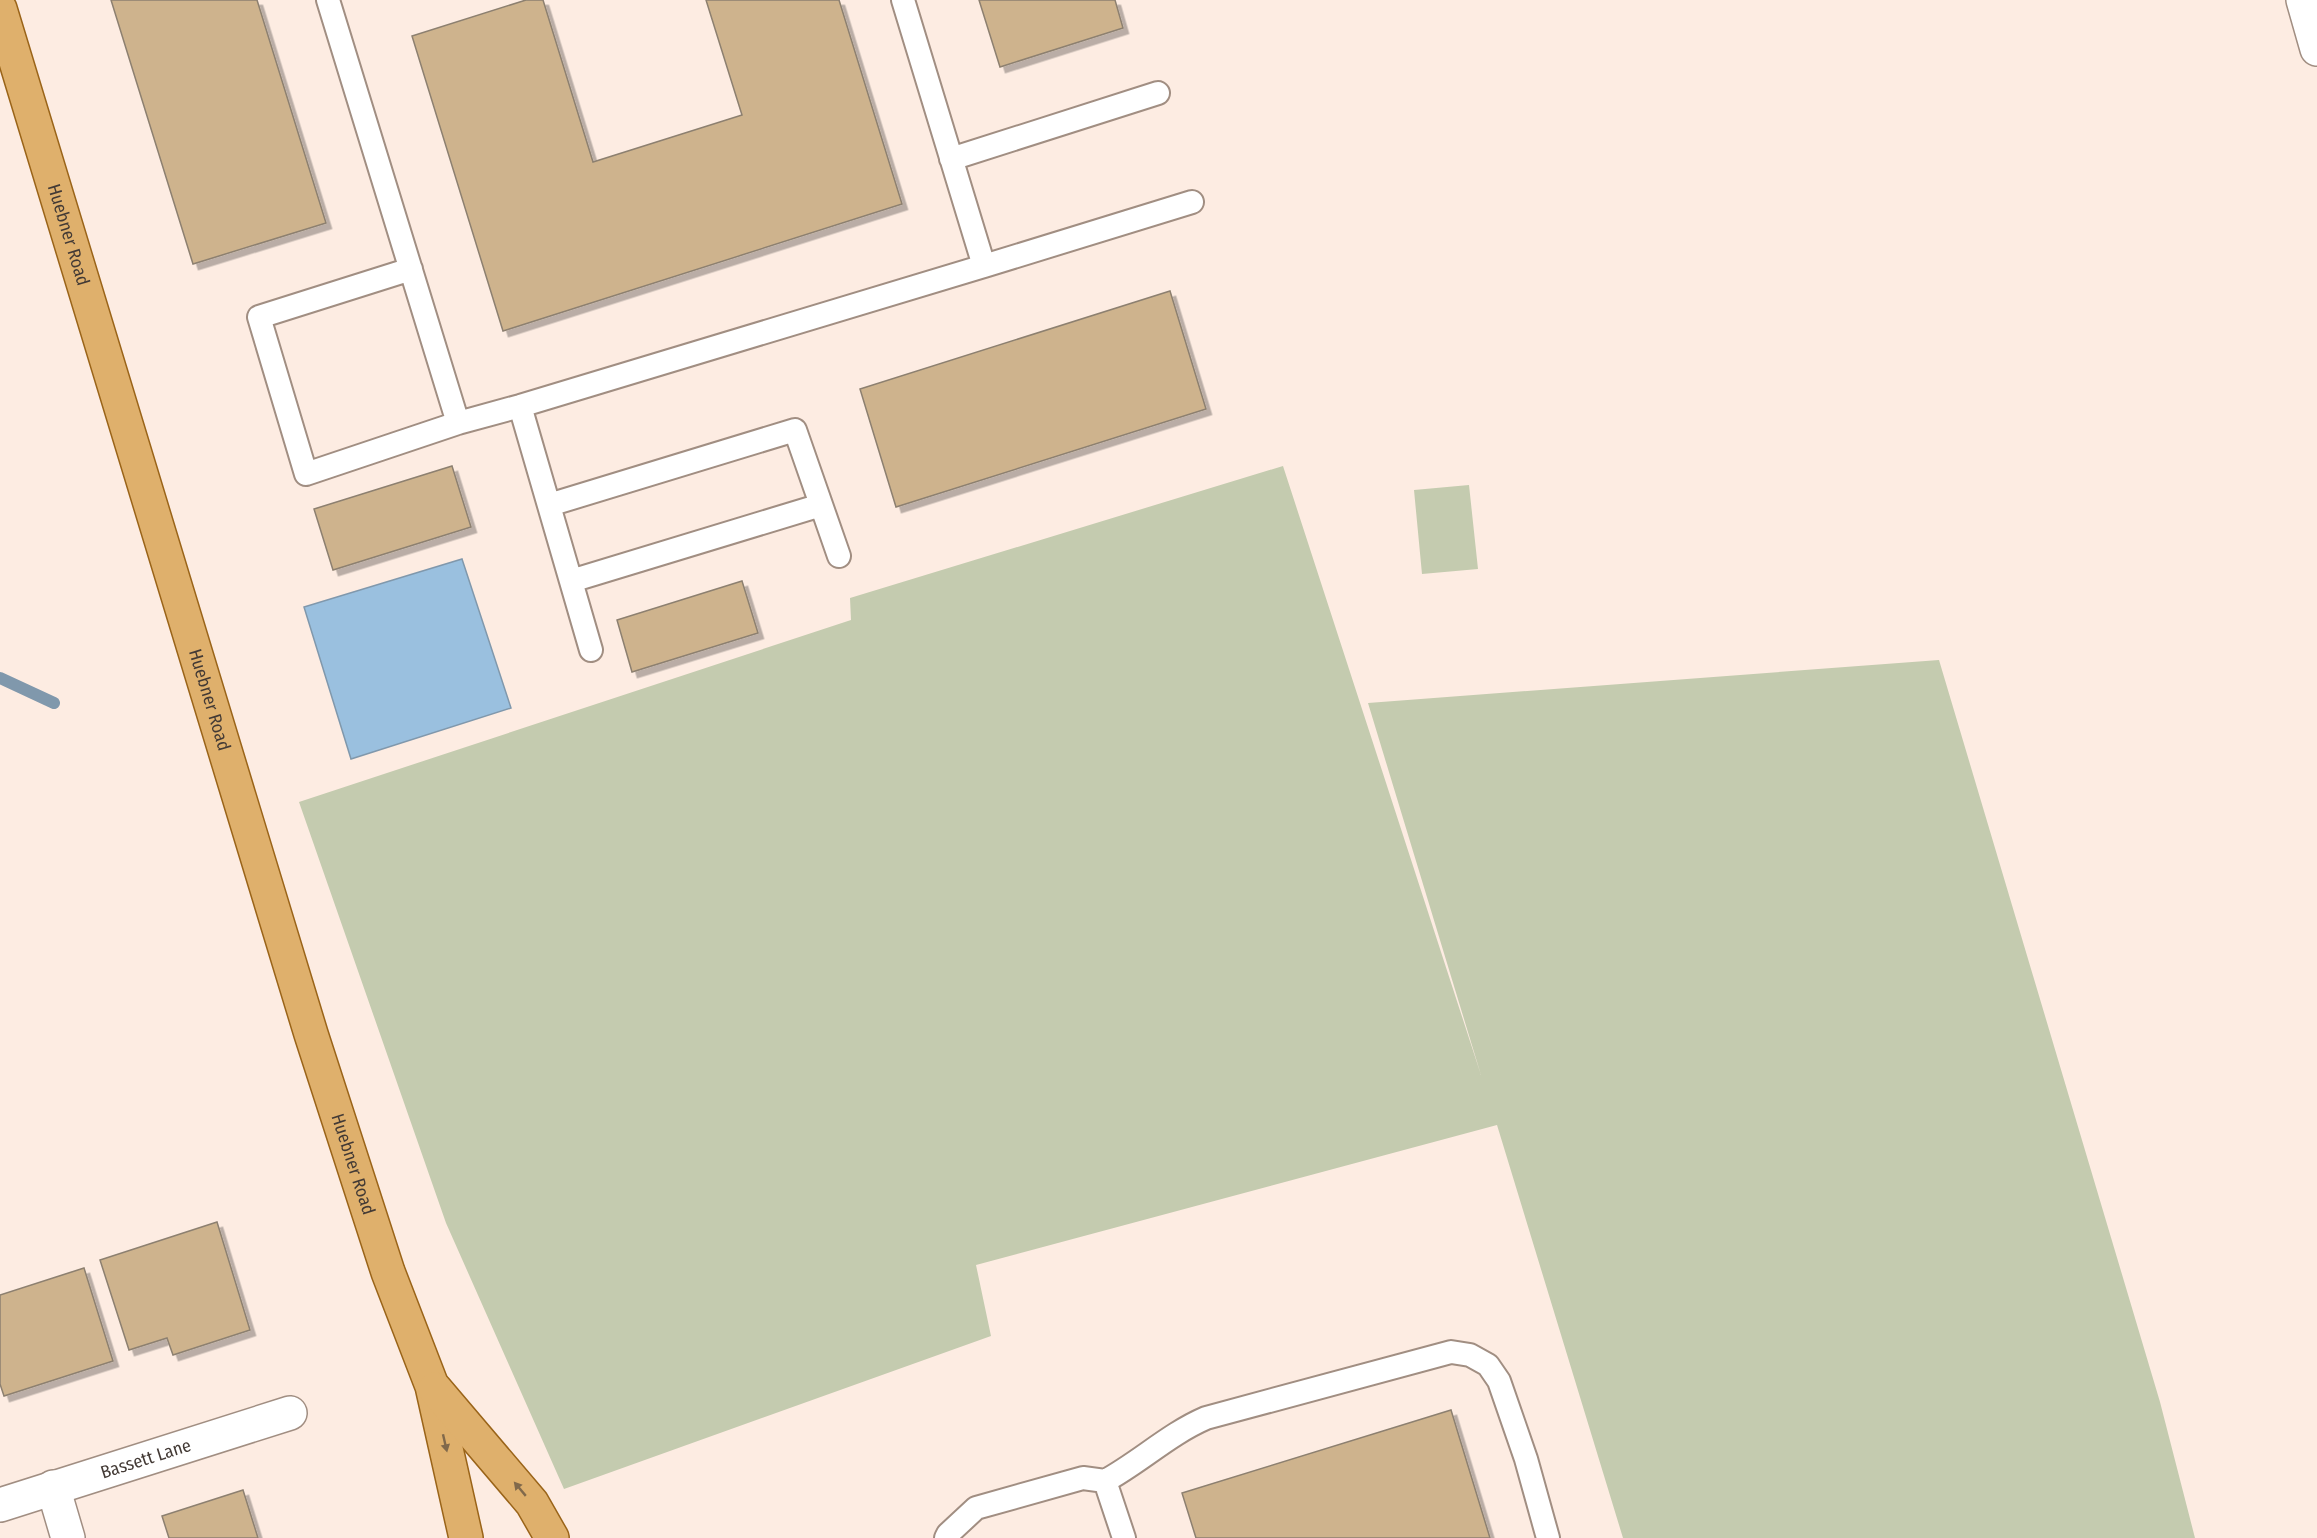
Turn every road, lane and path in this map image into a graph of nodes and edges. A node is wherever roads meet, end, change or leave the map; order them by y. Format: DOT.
graph roads {
  1 [pos="328,0"];
  2 [pos="903,0"];
  3 [pos="2303,0"];
  4 [pos="0,9"];
  5 [pos="2317,49"];
  6 [pos="1158,93"];
  7 [pos="951,159"];
  8 [pos="1192,202"];
  9 [pos="984,266"];
  10 [pos="411,269"];
  11 [pos="520,406"];
  12 [pos="458,423"];
  13 [pos="549,505"];
  14 [pos="821,505"];
  15 [pos="839,556"];
  16 [pos="571,581"];
  17 [pos="591,650"];
  18 [pos="432,1386"];
  19 [pos="290,1413"];
  20 [pos="1105,1481"];
  21 [pos="53,1487"];
  22 [pos="0,1505"];
  23 [pos="68,1538"];
  24 [pos="466,1538"];
  25 [pos="552,1538"];
  26 [pos="946,1538"];
  27 [pos="1124,1538"];
  28 [pos="1548,1538"];
  1 -- 10 [label="lane"];
  2 -- 7 [label="lane"];
  3 -- 5 [label="street"];
  4 -- 18 [label="main road, Huebner Road"];
  6 -- 7 [label="lane"];
  7 -- 9 [label="lane"];
  8 -- 9 [label="lane"];
  9 -- 11 [label="lane"];
  10 -- 12 [label="lane"];
  10 -- 12 [label="lane"];
  11 -- 12 [label="lane"];
  11 -- 13 [label="lane"];
  13 -- 14 [label="lane"];
  13 -- 16 [label="lane"];
  14 -- 15 [label="lane"];
  14 -- 16 [label="lane"];
  16 -- 17 [label="lane"];
  18 -- 24 [label="main road, Huebner Road, one-way"];
  25 -- 18 [label="main road, Huebner Road, one-way"];
  19 -- 21 [label="street, Bassett Lane"];
  20 -- 26 [label="lane"];
  20 -- 27 [label="lane"];
  20 -- 28 [label="lane"];
  21 -- 22 [label="street, Bassett Lane"];
  21 -- 23 [label="street"];
}
